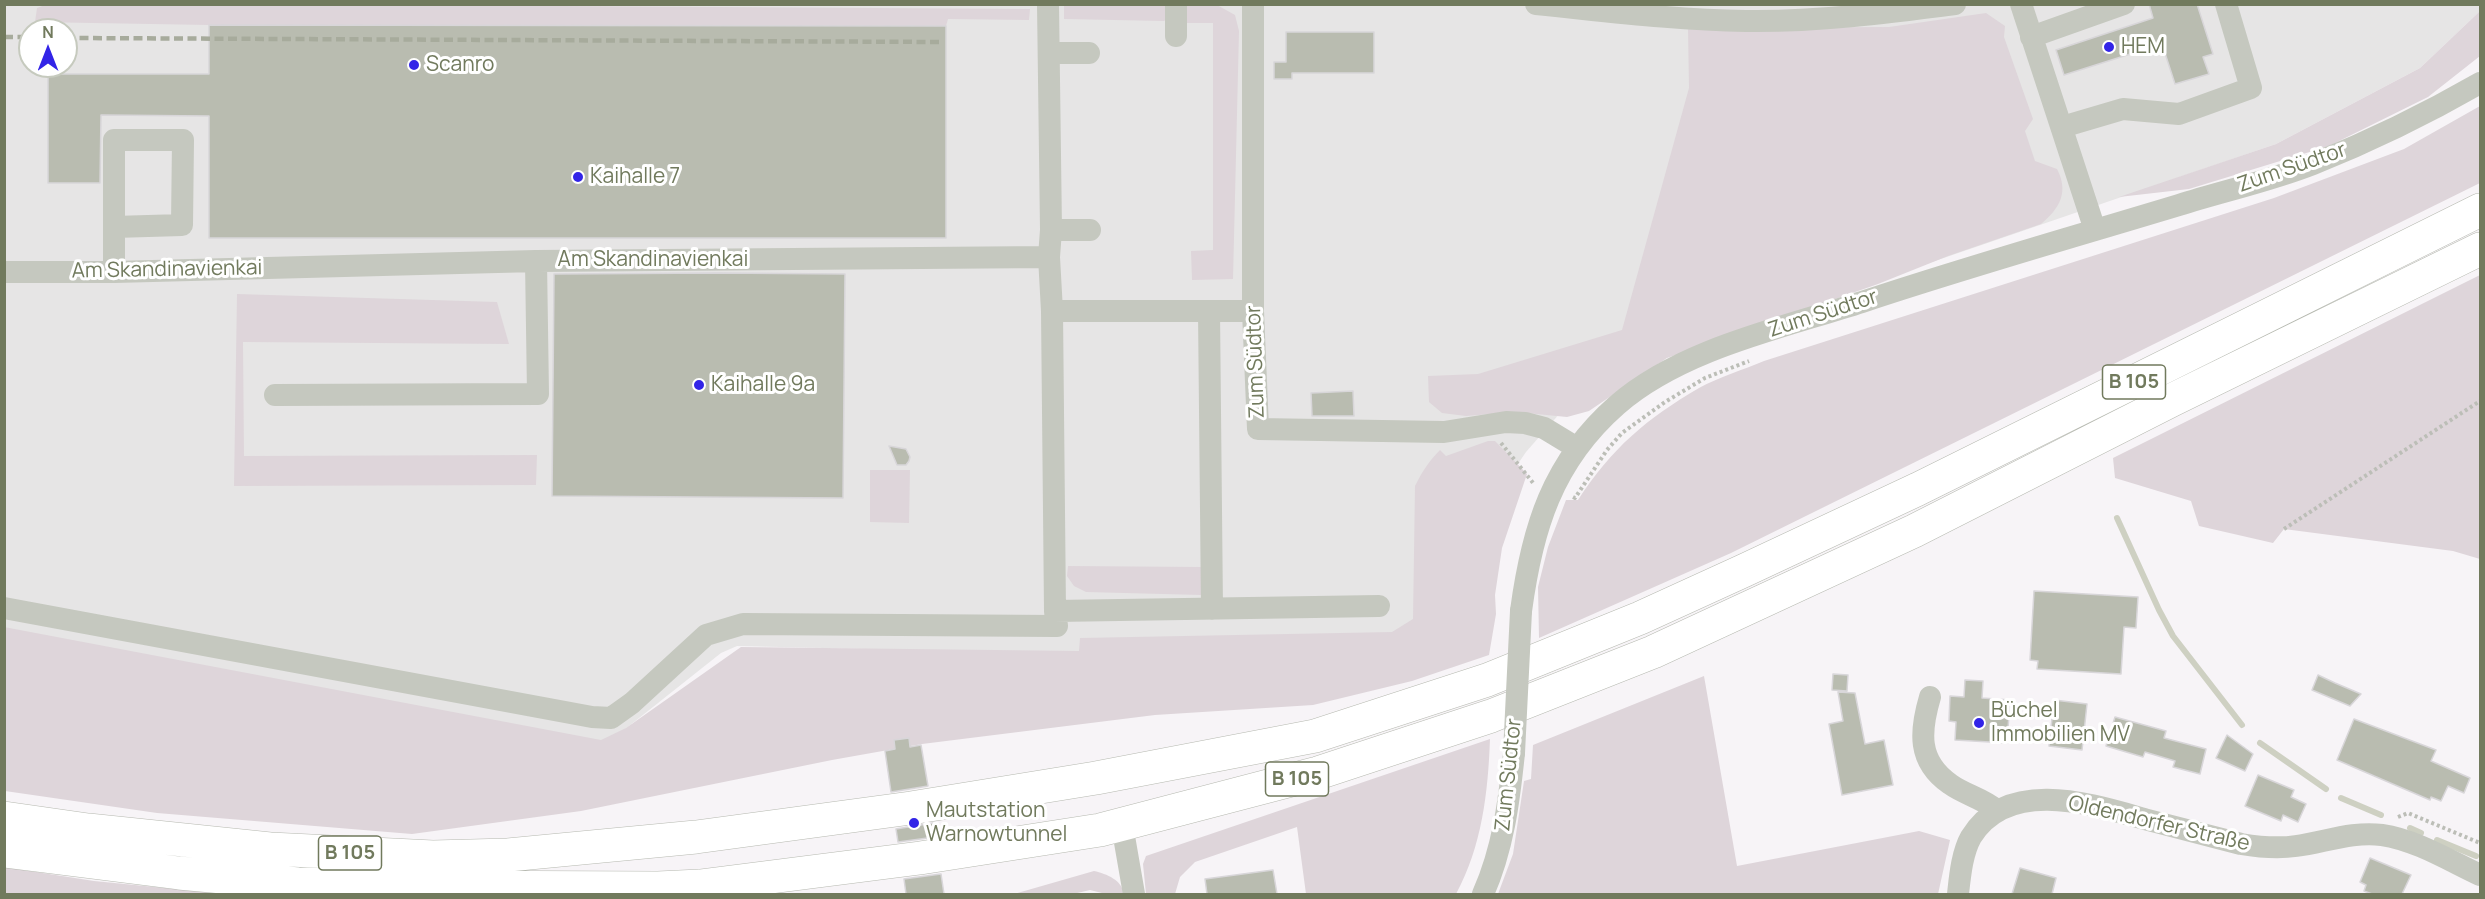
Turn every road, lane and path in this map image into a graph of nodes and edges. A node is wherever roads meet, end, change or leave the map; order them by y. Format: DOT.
graph roads {
  1 [pos="1048,4"];
  2 [pos="1176,4"];
  3 [pos="1253,4"];
  4 [pos="1536,4"];
  5 [pos="1955,4"];
  6 [pos="2021,4"];
  7 [pos="2124,4"];
  8 [pos="2226,4"];
  9 [pos="1176,36"];
  10 [pos="2031,37"];
  11 [pos="1049,53"];
  12 [pos="1089,53"];
  13 [pos="2481,83"];
  14 [pos="2061,128"];
  15 [pos="2481,210"];
  16 [pos="114,227"];
  17 [pos="1051,230"];
  18 [pos="1090,230"];
  19 [pos="2095,230"];
  20 [pos="2479,250"];
  21 [pos="1049,257"];
  22 [pos="536,261"];
  23 [pos="4,272"];
  24 [pos="114,272"];
  25 [pos="1253,310"];
  26 [pos="1052,311"];
  27 [pos="1209,311"];
  28 [pos="1759,357"];
  29 [pos="275,395"];
  30 [pos="2481,402"];
  31 [pos="1496,437"];
  32 [pos="1577,448"];
  33 [pos="1552,492"];
  34 [pos="2284,529"];
  35 [pos="1379,606"];
  36 [pos="4,608"];
  37 [pos="1212,609"];
  38 [pos="1055,611"];
  39 [pos="1930,697"];
  40 [pos="1998,811"];
  41 [pos="4,818"];
  42 [pos="1122,825"];
  43 [pos="4,852"];
  44 [pos="2481,875"];
  45 [pos="404,887"];
  46 [pos="438,894"];
  47 [pos="1134,894"];
  48 [pos="1483,894"];
  49 [pos="1958,894"];
  1 -- 11 [label="street"];
  2 -- 9 [label="street"];
  3 -- 25 [label="street, Zum Südtor"];
  4 -- 5 [label="street"];
  6 -- 10 [label="street"];
  7 -- 10 [label="street"];
  8 -- 14 [label="street"];
  10 -- 14 [label="street"];
  11 -- 12 [label="street"];
  11 -- 17 [label="street"];
  13 -- 19 [label="street, Zum Südtor"];
  14 -- 19 [label="street"];
  15 -- 41 [label="highway, B 105"];
  16 -- 16 [label="street"];
  16 -- 24 [label="street"];
  17 -- 18 [label="street"];
  17 -- 21 [label="street"];
  19 -- 32 [label="street, Zum Südtor"];
  20 -- 42 [label="highway, B 105"];
  21 -- 22 [label="street, Am Skandinavienkai"];
  21 -- 26 [label="street"];
  22 -- 24 [label="street, Am Skandinavienkai"];
  22 -- 29 [label="street"];
  23 -- 24 [label="street, Am Skandinavienkai"];
  25 -- 27 [label="street"];
  25 -- 32 [label="street, Zum Südtor"];
  26 -- 27 [label="street"];
  26 -- 38 [label="street"];
  27 -- 37 [label="street"];
  28 -- 33 [label="path"];
  30 -- 34 [label="path"];
  31 -- 33 [label="path"];
  32 -- 33 [label="street, Zum Südtor"];
  33 -- 48 [label="street, Zum Südtor, bridge"];
  35 -- 37 [label="street"];
  36 -- 38 [label="street"];
  37 -- 38 [label="street"];
  39 -- 40 [label="street"];
  40 -- 44 [label="street, Oldendorfer Straße"];
  40 -- 49 [label="street, Oldendorfer Straße"];
  42 -- 45 [label="highway, B 105"];
  42 -- 47 [label="street"];
  43 -- 45 [label="highway, B 105"];
  45 -- 46 [label="street"];
}
